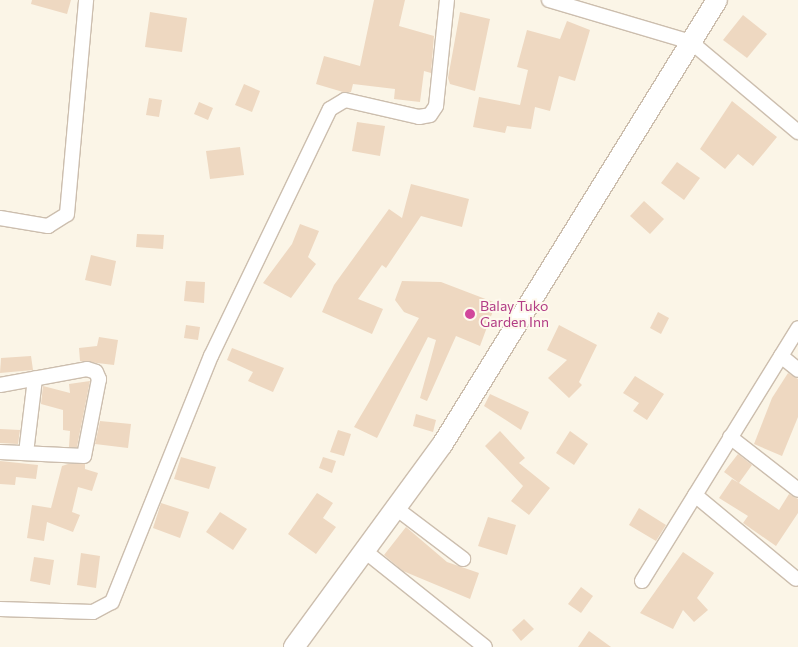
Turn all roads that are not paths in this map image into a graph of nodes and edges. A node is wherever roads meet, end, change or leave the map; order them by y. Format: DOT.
graph roads {
  1 [pos="86,0"];
  2 [pos="447,0"];
  3 [pos="549,0"];
  4 [pos="717,0"];
  5 [pos="691,42"];
  6 [pos="798,132"];
  7 [pos="0,218"];
  8 [pos="798,328"];
  9 [pos="781,356"];
  10 [pos="798,370"];
  11 [pos="35,379"];
  12 [pos="0,385"];
  13 [pos="730,437"];
  14 [pos="0,452"];
  15 [pos="26,453"];
  16 [pos="798,490"];
  17 [pos="695,495"];
  18 [pos="397,509"];
  19 [pos="366,552"];
  20 [pos="463,559"];
  21 [pos="796,580"];
  22 [pos="642,581"];
  23 [pos="0,609"];
  24 [pos="294,647"];
  25 [pos="485,647"];
  1 -- 7 [label="street"];
  2 -- 23 [label="street"];
  3 -- 5 [label="street"];
  4 -- 5 [label="street"];
  5 -- 6 [label="street"];
  5 -- 18 [label="street"];
  8 -- 9 [label="street"];
  9 -- 10 [label="street"];
  9 -- 13 [label="street"];
  11 -- 12 [label="street"];
  11 -- 15 [label="street"];
  11 -- 15 [label="street"];
  13 -- 16 [label="street"];
  13 -- 17 [label="street"];
  14 -- 15 [label="street"];
  17 -- 21 [label="street"];
  17 -- 22 [label="street"];
  18 -- 19 [label="street"];
  18 -- 20 [label="street"];
  19 -- 24 [label="street"];
  19 -- 25 [label="street"];
}
